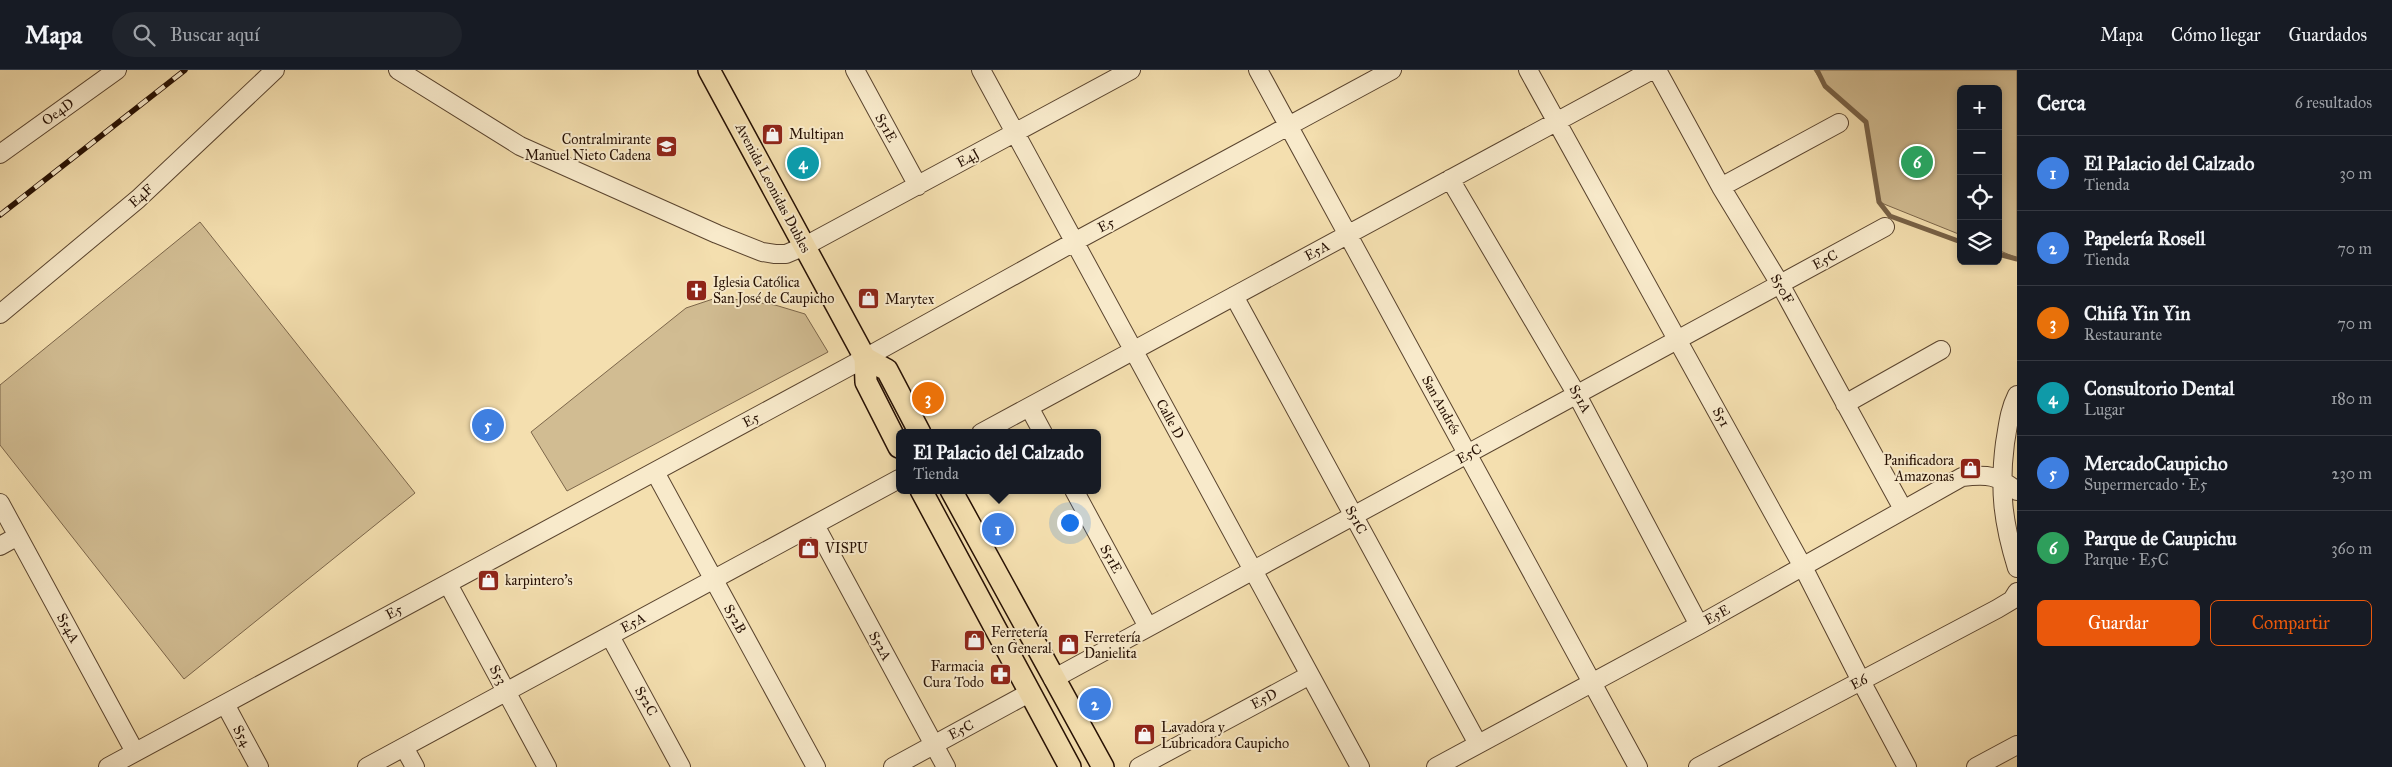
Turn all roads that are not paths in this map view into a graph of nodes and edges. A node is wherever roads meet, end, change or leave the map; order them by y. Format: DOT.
graph roads {
  1 [pos="117,70"];
  2 [pos="275,70"];
  3 [pos="398,70"];
  4 [pos="709,70"];
  5 [pos="855,70"];
  6 [pos="981,70"];
  7 [pos="1258,70"];
  8 [pos="1392,70"];
  9 [pos="1528,70"];
  10 [pos="1652,70"];
  11 [pos="1657,70"];
  12 [pos="1124,72"];
  13 [pos="1556,122"];
  14 [pos="1839,123"];
  15 [pos="1289,126"];
  16 [pos="1015,133"];
  17 [pos="0,154"];
  18 [pos="1450,179"];
  19 [pos="918,186"];
  20 [pos="1720,187"];
  21 [pos="1885,228"];
  22 [pos="1348,234"];
  23 [pos="1074,242"];
  24 [pos="805,246"];
  25 [pos="1780,284"];
  26 [pos="1234,296"];
  27 [pos="0,314"];
  28 [pos="1679,340"];
  29 [pos="1942,350"];
  30 [pos="1133,351"];
  31 [pos="865,358"];
  32 [pos="1578,395"];
  33 [pos="2017,395"];
  34 [pos="1845,404"];
  35 [pos="1029,407"];
  36 [pos="918,429"];
  37 [pos="988,429"];
  38 [pos="1041,429"];
  39 [pos="896,441"];
  40 [pos="1468,454"];
  41 [pos="655,472"];
  42 [pos="2001,478"];
  43 [pos="896,481"];
  44 [pos="2017,491"];
  45 [pos="923,494"];
  46 [pos="952,494"];
  47 [pos="1076,494"];
  48 [pos="0,503"];
  49 [pos="1903,509"];
  50 [pos="1354,516"];
  51 [pos="815,525"];
  52 [pos="18,536"];
  53 [pos="0,546"];
  54 [pos="1804,567"];
  55 [pos="2017,568"];
  56 [pos="1253,571"];
  57 [pos="714,580"];
  58 [pos="448,584"];
  59 [pos="2017,592"];
  60 [pos="1699,625"];
  61 [pos="1148,627"];
  62 [pos="610,636"];
  63 [pos="1310,675"];
  64 [pos="1053,679"];
  65 [pos="1861,681"];
  66 [pos="1592,683"];
  67 [pos="506,692"];
  68 [pos="1029,693"];
  69 [pos="224,704"];
  70 [pos="1478,744"];
  71 [pos="934,745"];
  72 [pos="2017,745"];
  73 [pos="404,747"];
  74 [pos="135,752"];
  75 [pos="108,767"];
  76 [pos="259,767"];
  77 [pos="367,767"];
  78 [pos="415,767"];
  79 [pos="547,767"];
  80 [pos="681,767"];
  81 [pos="816,767"];
  82 [pos="893,767"];
  83 [pos="946,767"];
  84 [pos="1070,767"];
  85 [pos="1103,767"];
  86 [pos="1139,767"];
  87 [pos="1360,767"];
  88 [pos="1436,767"];
  89 [pos="1638,767"];
  90 [pos="1698,767"];
  91 [pos="1907,767"];
  92 [pos="1976,767"];
  1 -- 17 [label="street, Oe4D"];
  2 -- 27 [label="street, E4F"];
  3 -- 24 [label="street, E4J"];
  4 -- 24 [label="main road, Avenida Leonidas Dubles"];
  5 -- 19 [label="street, S51E"];
  6 -- 16 [label="street, Calle D"];
  7 -- 15 [label="street, San Andrés"];
  8 -- 15 [label="street, E5"];
  9 -- 13 [label="street, S51"];
  10 -- 13 [label="street, E5A"];
  11 -- 20 [label="street, S50F"];
  12 -- 16 [label="street, E4J"];
  13 -- 18 [label="street, E5A"];
  13 -- 28 [label="street, S51"];
  14 -- 20 [label="street"];
  15 -- 22 [label="street, San Andrés"];
  15 -- 23 [label="street, E5"];
  16 -- 19 [label="street, E4J"];
  16 -- 23 [label="street, Calle D"];
  18 -- 22 [label="street, E5A"];
  18 -- 32 [label="street, S51A"];
  19 -- 24 [label="street, E4J"];
  20 -- 25 [label="street, S50F"];
  21 -- 25 [label="street, E5C"];
  22 -- 26 [label="street, E5A"];
  22 -- 40 [label="street, San Andrés"];
  23 -- 30 [label="street, Calle D"];
  23 -- 31 [label="street, E5"];
  24 -- 31 [label="main road, Avenida Leonidas Dubles"];
  25 -- 28 [label="street, E5C"];
  25 -- 34 [label="street, S50F"];
  26 -- 30 [label="street, E5A"];
  26 -- 50 [label="street, S51C"];
  28 -- 32 [label="street, E5C"];
  28 -- 54 [label="street, S51"];
  29 -- 34 [label="street"];
  30 -- 35 [label="street, E5A"];
  30 -- 56 [label="street, Calle D"];
  31 -- 36 [label="main road"];
  31 -- 39 [label="main road, Avenida Leonidas Dubles"];
  31 -- 41 [label="street, E5"];
  32 -- 40 [label="street, E5C"];
  32 -- 60 [label="street, S51A"];
  33 -- 42 [label="street"];
  34 -- 49 [label="street, S50F"];
  35 -- 37 [label="street, E5A"];
  35 -- 38 [label="street"];
  40 -- 50 [label="street, E5C"];
  40 -- 66 [label="street, San Andrés"];
  41 -- 57 [label="street, S52B"];
  41 -- 58 [label="street, E5"];
  42 -- 44 [label="street"];
  42 -- 49 [label="street, E5E"];
  42 -- 55 [label="street"];
  43 -- 51 [label="street, E5A"];
  45 -- 68 [label="main road"];
  46 -- 64 [label="main road"];
  47 -- 61 [label="street, S51E"];
  48 -- 52 [label="street, S54A"];
  49 -- 54 [label="street, E5E"];
  50 -- 56 [label="street, E5C"];
  50 -- 70 [label="street, S51C"];
  51 -- 57 [label="street, E5A"];
  51 -- 71 [label="street, S52A"];
  52 -- 53 [label="street"];
  52 -- 74 [label="street, S54A"];
  54 -- 60 [label="street, E5E"];
  54 -- 65 [label="street, S51"];
  56 -- 61 [label="street, E5C"];
  56 -- 63 [label="street, Calle D"];
  57 -- 62 [label="street, E5A"];
  57 -- 81 [label="street, S52B"];
  58 -- 67 [label="street, S53"];
  58 -- 69 [label="street, E5"];
  59 -- 65 [label="street, E6"];
  60 -- 66 [label="street, E5E"];
  61 -- 64 [label="street, E5C"];
  62 -- 67 [label="street, E5A"];
  62 -- 80 [label="street, S52C"];
  63 -- 86 [label="street, E5D"];
  63 -- 87 [label="street, Calle D"];
  64 -- 85 [label="main road"];
  65 -- 90 [label="street, E6"];
  65 -- 91 [label="street, S51"];
  66 -- 70 [label="street, E5E"];
  66 -- 89 [label="street, San Andrés"];
  67 -- 73 [label="street, E5A"];
  67 -- 79 [label="street, S53"];
  68 -- 71 [label="street, E5C"];
  68 -- 84 [label="main road"];
  69 -- 74 [label="street, E5"];
  69 -- 76 [label="street, S54"];
  70 -- 88 [label="street, E5E"];
  71 -- 82 [label="street, E5C"];
  71 -- 83 [label="street, S52A"];
  72 -- 92 [label="street"];
  73 -- 77 [label="street, E5A"];
  73 -- 78 [label="street"];
  74 -- 75 [label="street, E5"];
}
